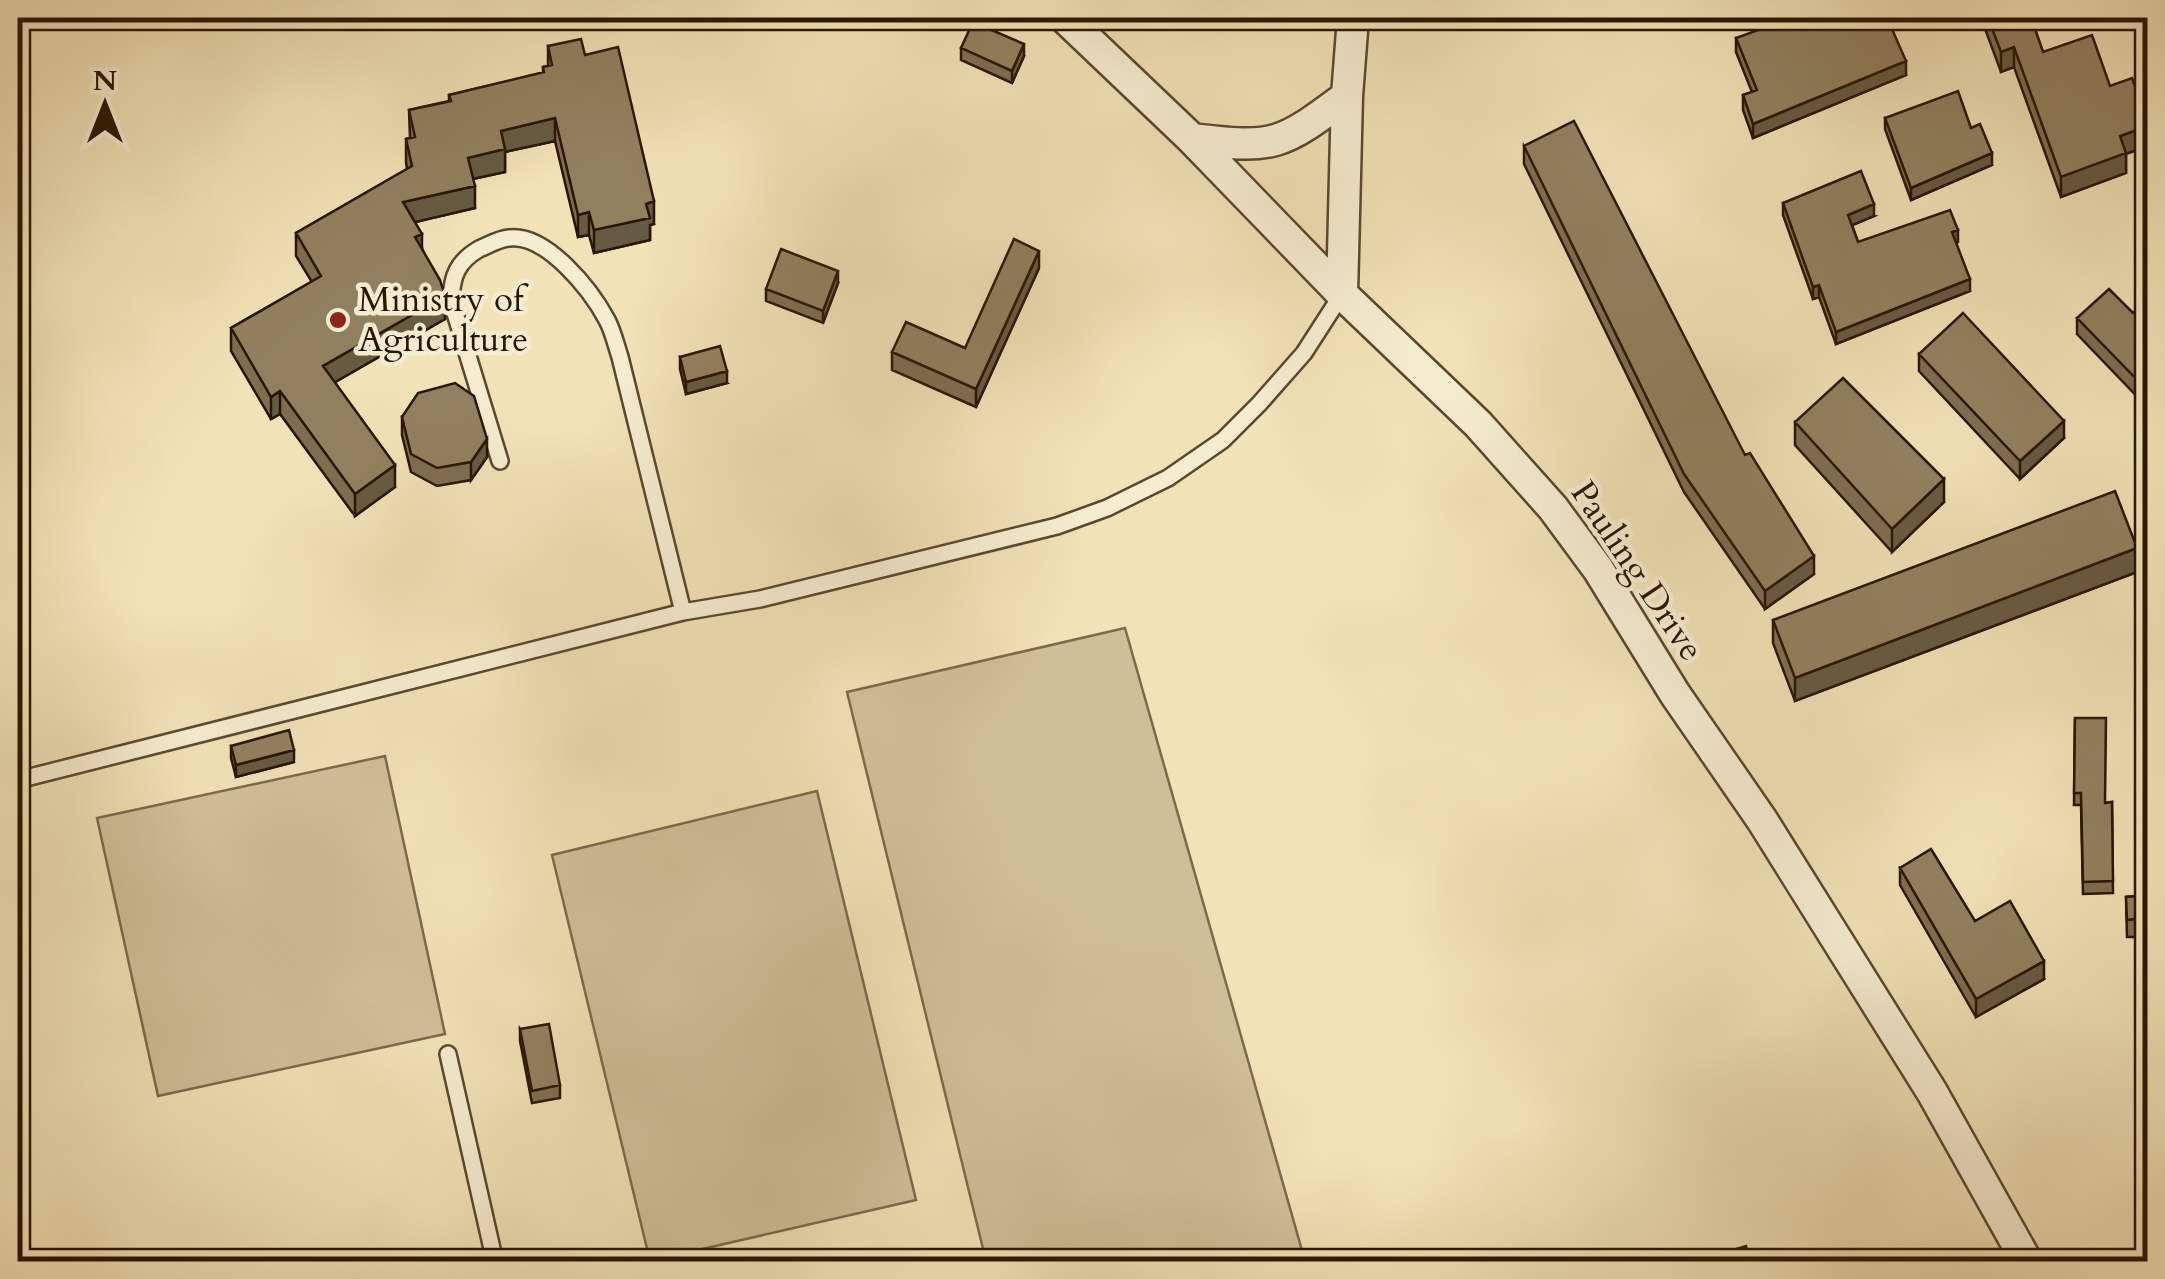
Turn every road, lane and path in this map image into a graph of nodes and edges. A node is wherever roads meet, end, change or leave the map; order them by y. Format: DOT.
graph roads {
  1 [pos="1064,18"];
  2 [pos="1354,18"];
  3 [pos="1346,96"];
  4 [pos="1192,139"];
  5 [pos="1342,294"];
  6 [pos="500,462"];
  7 [pos="683,612"];
  8 [pos="18,780"];
  9 [pos="448,1054"];
  10 [pos="495,1262"];
  11 [pos="2027,1262"];
  1 -- 4 [label="street, Pauling Drive"];
  2 -- 3 [label="street"];
  3 -- 4 [label="street"];
  3 -- 5 [label="street"];
  4 -- 5 [label="street, Pauling Drive"];
  5 -- 7 [label="lane"];
  5 -- 11 [label="street, Pauling Drive"];
  6 -- 7 [label="lane"];
  7 -- 8 [label="lane"];
  9 -- 10 [label="lane"];
}
